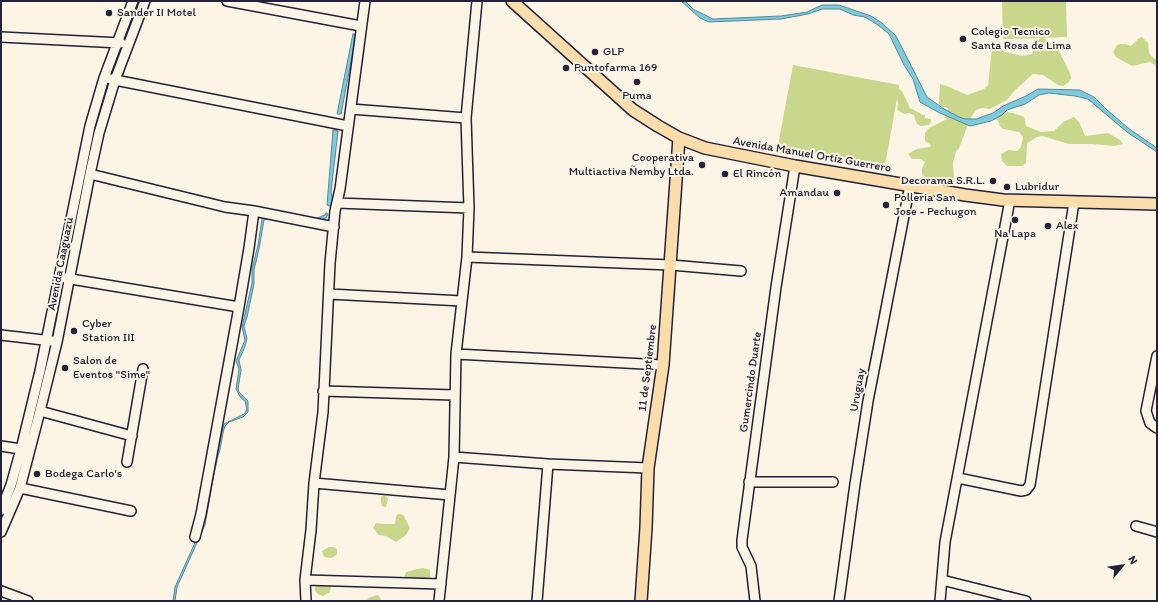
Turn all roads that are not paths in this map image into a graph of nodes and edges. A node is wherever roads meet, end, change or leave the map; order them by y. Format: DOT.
graph roads {
  1 [pos="133,1"];
  2 [pos="146,1"];
  3 [pos="227,1"];
  4 [pos="365,1"];
  5 [pos="477,1"];
  6 [pos="512,1"];
  7 [pos="245,3"];
  8 [pos="361,26"];
  9 [pos="1,37"];
  10 [pos="117,43"];
  11 [pos="128,44"];
  12 [pos="104,78"];
  13 [pos="115,80"];
  14 [pos="351,109"];
  15 [pos="466,118"];
  16 [pos="348,126"];
  17 [pos="679,138"];
  18 [pos="795,166"];
  19 [pos="90,174"];
  20 [pos="910,185"];
  21 [pos="1010,200"];
  22 [pos="1074,202"];
  23 [pos="337,203"];
  24 [pos="1157,204"];
  25 [pos="469,208"];
  26 [pos="254,211"];
  27 [pos="334,228"];
  28 [pos="467,257"];
  29 [pos="671,265"];
  30 [pos="741,271"];
  31 [pos="59,277"];
  32 [pos="70,278"];
  33 [pos="329,294"];
  34 [pos="462,301"];
  35 [pos="239,307"];
  36 [pos="1,335"];
  37 [pos="47,341"];
  38 [pos="57,342"];
  39 [pos="456,354"];
  40 [pos="1157,356"];
  41 [pos="663,365"];
  42 [pos="143,369"];
  43 [pos="323,390"];
  44 [pos="454,395"];
  45 [pos="40,411"];
  46 [pos="1157,428"];
  47 [pos="132,436"];
  48 [pos="1,446"];
  49 [pos="26,450"];
  50 [pos="454,456"];
  51 [pos="127,462"];
  52 [pos="548,464"];
  53 [pos="648,468"];
  54 [pos="958,478"];
  55 [pos="749,482"];
  56 [pos="832,482"];
  57 [pos="314,483"];
  58 [pos="20,488"];
  59 [pos="450,495"];
  60 [pos="1,510"];
  61 [pos="131,511"];
  62 [pos="1136,526"];
  63 [pos="1,532"];
  64 [pos="1157,532"];
  65 [pos="195,537"];
  66 [pos="305,580"];
  67 [pos="942,580"];
  68 [pos="441,584"];
  69 [pos="1,591"];
  70 [pos="28,601"];
  71 [pos="306,601"];
  72 [pos="440,601"];
  73 [pos="538,601"];
  74 [pos="640,601"];
  75 [pos="755,601"];
  76 [pos="839,601"];
  77 [pos="940,601"];
  78 [pos="1026,601"];
  1 -- 10 [label="street, Avenida Caaguazú"];
  2 -- 11 [label="street, Avenida Caaguazú"];
  3 -- 7 [label="street"];
  4 -- 8 [label="street"];
  5 -- 15 [label="street"];
  6 -- 17 [label="main road, Avenida Manuel Ortíz Guerrero"];
  7 -- 8 [label="street"];
  8 -- 14 [label="street"];
  9 -- 10 [label="street"];
  10 -- 11 [label="street"];
  10 -- 12 [label="street, Avenida Caaguazú"];
  11 -- 13 [label="street, Avenida Caaguazú"];
  12 -- 13 [label="street"];
  12 -- 31 [label="street, Avenida Caaguazú"];
  13 -- 16 [label="street"];
  13 -- 19 [label="street, Avenida Caaguazú"];
  14 -- 15 [label="street"];
  14 -- 16 [label="street"];
  15 -- 25 [label="street"];
  16 -- 23 [label="street"];
  17 -- 18 [label="main road, Avenida Manuel Ortíz Guerrero"];
  17 -- 29 [label="main road, 11 de Septiembre"];
  18 -- 20 [label="main road, Avenida Manuel Ortíz Guerrero"];
  18 -- 55 [label="street, Gumercindo Duarte"];
  19 -- 26 [label="street"];
  19 -- 32 [label="street, Avenida Caaguazú"];
  20 -- 21 [label="main road, Avenida Manuel Ortíz Guerrero"];
  20 -- 76 [label="street, Uruguay"];
  21 -- 22 [label="main road, Avenida Manuel Ortíz Guerrero"];
  21 -- 54 [label="street"];
  22 -- 24 [label="main road, Avenida Manuel Ortíz Guerrero"];
  22 -- 54 [label="street"];
  23 -- 25 [label="street"];
  23 -- 27 [label="street"];
  25 -- 28 [label="street"];
  26 -- 27 [label="street"];
  26 -- 35 [label="street"];
  27 -- 33 [label="street"];
  28 -- 29 [label="street"];
  28 -- 34 [label="street"];
  29 -- 30 [label="street"];
  29 -- 41 [label="main road, 11 de Septiembre"];
  31 -- 32 [label="street"];
  31 -- 37 [label="street, Avenida Caaguazú"];
  32 -- 35 [label="street"];
  32 -- 38 [label="street, Avenida Caaguazú"];
  33 -- 34 [label="street"];
  33 -- 43 [label="street"];
  34 -- 39 [label="street"];
  35 -- 65 [label="street"];
  36 -- 37 [label="street"];
  37 -- 38 [label="street"];
  37 -- 49 [label="street, Avenida Caaguazú"];
  38 -- 45 [label="street, Avenida Caaguazú"];
  39 -- 41 [label="street"];
  39 -- 44 [label="street"];
  40 -- 46 [label="street"];
  41 -- 53 [label="main road, 11 de Septiembre"];
  42 -- 47 [label="street"];
  43 -- 44 [label="street"];
  43 -- 57 [label="street"];
  44 -- 50 [label="street"];
  45 -- 47 [label="street"];
  45 -- 49 [label="street, Avenida Caaguazú"];
  47 -- 51 [label="street"];
  48 -- 49 [label="street"];
  49 -- 58 [label="street, Avenida Caaguazú"];
  49 -- 60 [label="street, Avenida Caaguazú"];
  50 -- 52 [label="street"];
  50 -- 59 [label="street"];
  52 -- 53 [label="street"];
  52 -- 73 [label="street"];
  53 -- 74 [label="main road, 11 de Septiembre"];
  54 -- 67 [label="street"];
  55 -- 56 [label="street"];
  55 -- 75 [label="street, Gumercindo Duarte"];
  57 -- 59 [label="street"];
  57 -- 66 [label="street"];
  58 -- 61 [label="street"];
  58 -- 63 [label="street, Avenida Caaguazú"];
  59 -- 68 [label="street"];
  62 -- 64 [label="street"];
  66 -- 68 [label="street"];
  66 -- 71 [label="street"];
  67 -- 77 [label="street"];
  67 -- 78 [label="street"];
  68 -- 72 [label="street"];
  69 -- 70 [label="street"];
}
